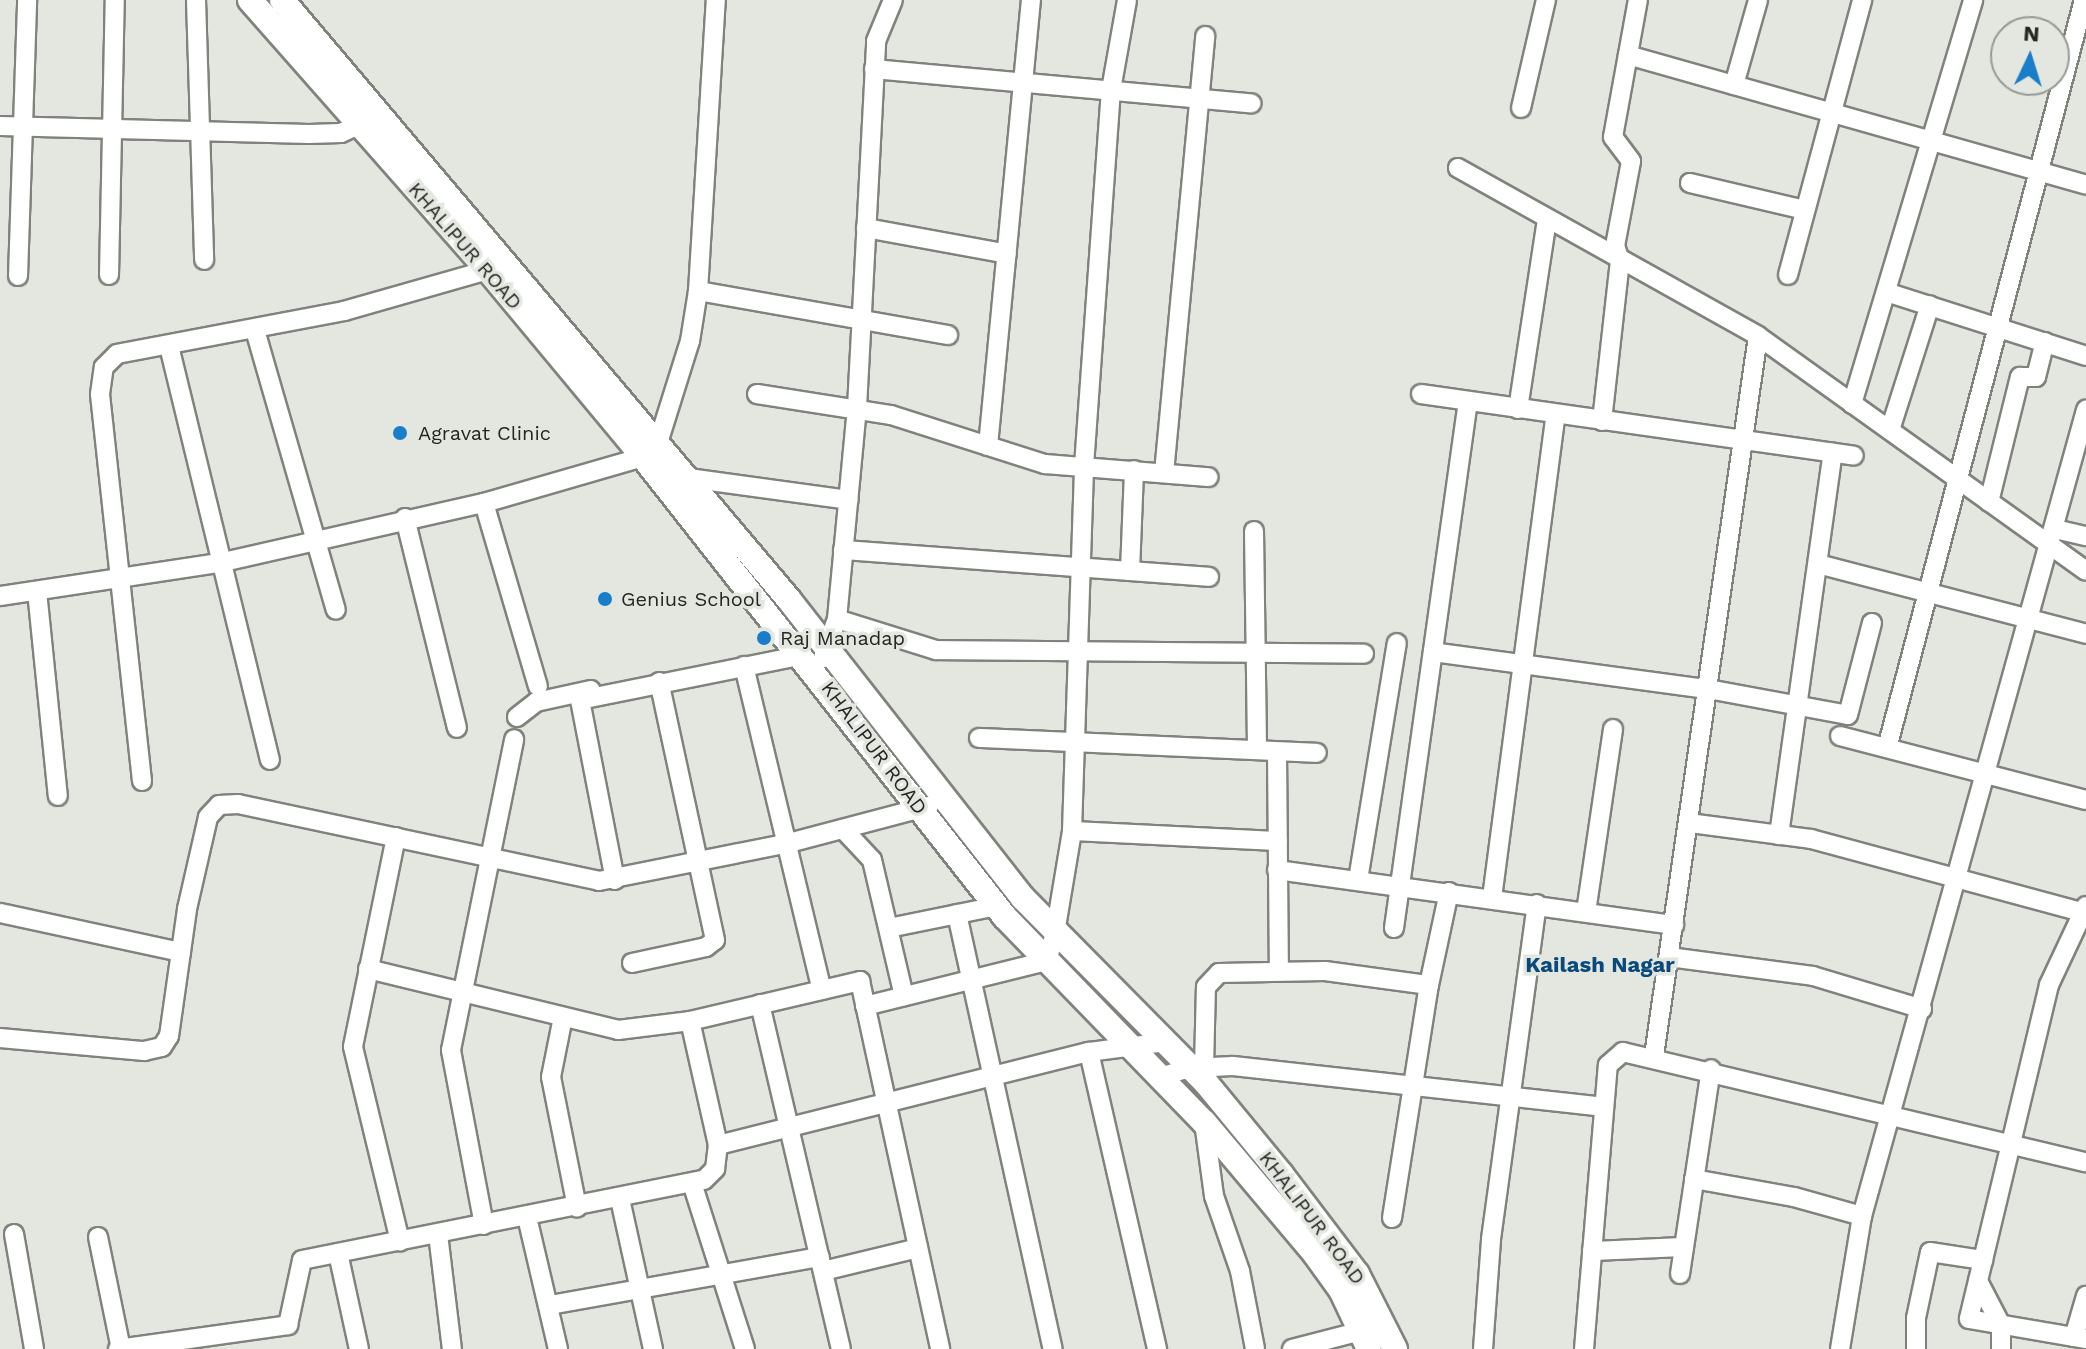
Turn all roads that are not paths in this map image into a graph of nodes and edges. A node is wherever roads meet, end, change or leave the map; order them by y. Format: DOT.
graph roads {
  1 [pos="27,0"];
  2 [pos="115,0"];
  3 [pos="196,0"];
  4 [pos="250,0"];
  5 [pos="282,0"];
  6 [pos="716,0"];
  7 [pos="893,0"];
  8 [pos="1031,0"];
  9 [pos="1127,0"];
  10 [pos="1546,0"];
  11 [pos="1638,0"];
  12 [pos="1758,0"];
  13 [pos="1862,0"];
  14 [pos="1973,0"];
  15 [pos="2084,0"];
  16 [pos="1205,36"];
  17 [pos="1628,55"];
  18 [pos="874,69"];
  19 [pos="1024,82"];
  20 [pos="1734,85"];
  21 [pos="1111,90"];
  22 [pos="1198,98"];
  23 [pos="1251,103"];
  24 [pos="1521,108"];
  25 [pos="1831,112"];
  26 [pos="382,114"];
  27 [pos="360,125"];
  28 [pos="0,126"];
  29 [pos="23,126"];
  30 [pos="112,129"];
  31 [pos="200,131"];
  32 [pos="1932,141"];
  33 [pos="1458,168"];
  34 [pos="2039,171"];
  35 [pos="1690,183"];
  36 [pos="2086,184"];
  37 [pos="1805,210"];
  38 [pos="1547,219"];
  39 [pos="866,228"];
  40 [pos="1007,254"];
  41 [pos="204,260"];
  42 [pos="1620,261"];
  43 [pos="488,270"];
  44 [pos="109,275"];
  45 [pos="1788,275"];
  46 [pos="18,276"];
  47 [pos="698,291"];
  48 [pos="1886,292"];
  49 [pos="1930,305"];
  50 [pos="862,317"];
  51 [pos="1996,326"];
  52 [pos="255,330"];
  53 [pos="948,335"];
  54 [pos="1758,336"];
  55 [pos="2045,342"];
  56 [pos="169,346"];
  57 [pos="2086,356"];
  58 [pos="757,394"];
  59 [pos="1421,394"];
  60 [pos="1468,401"];
  61 [pos="1852,404"];
  62 [pos="857,408"];
  63 [pos="1518,409"];
  64 [pos="2086,410"];
  65 [pos="1556,415"];
  66 [pos="1602,421"];
  67 [pos="1890,430"];
  68 [pos="1743,442"];
  69 [pos="988,446"];
  70 [pos="650,450"];
  71 [pos="1833,453"];
  72 [pos="1854,456"];
  73 [pos="2080,461"];
  74 [pos="1084,466"];
  75 [pos="1134,470"];
  76 [pos="1164,473"];
  77 [pos="1208,477"];
  78 [pos="1955,477"];
  79 [pos="688,478"];
  80 [pos="848,500"];
  81 [pos="1989,502"];
  82 [pos="484,503"];
  83 [pos="405,518"];
  84 [pos="1254,531"];
  85 [pos="2086,536"];
  86 [pos="2053,537"];
  87 [pos="318,539"];
  88 [pos="843,550"];
  89 [pos="219,563"];
  90 [pos="1818,564"];
  91 [pos="1081,568"];
  92 [pos="1130,571"];
  93 [pos="2086,571"];
  94 [pos="1209,577"];
  95 [pos="117,579"];
  96 [pos="37,591"];
  97 [pos="1926,592"];
  98 [pos="0,596"];
  99 [pos="336,610"];
  100 [pos="837,619"];
  101 [pos="2030,619"];
  102 [pos="1872,623"];
  103 [pos="2086,634"];
  104 [pos="1397,643"];
  105 [pos="827,647"];
  106 [pos="1433,652"];
  107 [pos="1079,654"];
  108 [pos="1255,654"];
  109 [pos="1364,654"];
  110 [pos="805,657"];
  111 [pos="1524,664"];
  112 [pos="744,666"];
  113 [pos="659,682"];
  114 [pos="538,686"];
  115 [pos="1708,689"];
  116 [pos="1798,705"];
  117 [pos="517,717"];
  118 [pos="457,728"];
  119 [pos="1613,729"];
  120 [pos="1840,736"];
  121 [pos="979,738"];
  122 [pos="514,739"];
  123 [pos="1077,743"];
  124 [pos="1887,748"];
  125 [pos="1257,750"];
  126 [pos="1277,752"];
  127 [pos="1317,753"];
  128 [pos="270,760"];
  129 [pos="1987,774"];
  130 [pos="142,781"];
  131 [pos="58,796"];
  132 [pos="2086,800"];
  133 [pos="932,805"];
  134 [pos="1690,823"];
  135 [pos="843,829"];
  136 [pos="1072,831"];
  137 [pos="1779,835"];
  138 [pos="396,837"];
  139 [pos="1278,841"];
  140 [pos="785,844"];
  141 [pos="490,862"];
  142 [pos="697,862"];
  143 [pos="1277,870"];
  144 [pos="1959,877"];
  145 [pos="615,880"];
  146 [pos="1358,880"];
  147 [pos="1400,884"];
  148 [pos="1449,892"];
  149 [pos="1492,898"];
  150 [pos="1537,904"];
  151 [pos="997,906"];
  152 [pos="2085,911"];
  153 [pos="1586,912"];
  154 [pos="0,913"];
  155 [pos="957,914"];
  156 [pos="1674,925"];
  157 [pos="889,928"];
  158 [pos="1394,928"];
  159 [pos="1055,933"];
  160 [pos="181,952"];
  161 [pos="1669,957"];
  162 [pos="1047,961"];
  163 [pos="632,963"];
  164 [pos="368,969"];
  165 [pos="1279,971"];
  166 [pos="971,983"];
  167 [pos="1429,985"];
  168 [pos="822,990"];
  169 [pos="464,993"];
  170 [pos="904,996"];
  171 [pos="760,1004"];
  172 [pos="865,1006"];
  173 [pos="1922,1009"];
  174 [pos="563,1017"];
  175 [pos="690,1021"];
  176 [pos="0,1038"];
  177 [pos="1166,1042"];
  178 [pos="1130,1046"];
  179 [pos="1089,1052"];
  180 [pos="1654,1056"];
  181 [pos="1197,1067"];
  182 [pos="1711,1069"];
  183 [pos="991,1075"];
  184 [pos="1160,1077"];
  185 [pos="1416,1085"];
  186 [pos="1510,1094"];
  187 [pos="884,1100"];
  188 [pos="1603,1107"];
  189 [pos="1892,1115"];
  190 [pos="1204,1122"];
  191 [pos="790,1123"];
  192 [pos="2009,1144"];
  193 [pos="718,1145"];
  194 [pos="2086,1162"];
  195 [pos="1694,1179"];
  196 [pos="693,1186"];
  197 [pos="620,1199"];
  198 [pos="577,1207"];
  199 [pos="1862,1216"];
  200 [pos="527,1217"];
  201 [pos="1392,1218"];
  202 [pos="484,1225"];
  203 [pos="14,1234"];
  204 [pos="438,1234"];
  205 [pos="98,1237"];
  206 [pos="400,1241"];
  207 [pos="1684,1247"];
  208 [pos="918,1248"];
  209 [pos="1592,1251"];
  210 [pos="338,1253"];
  211 [pos="1983,1260"];
  212 [pos="822,1264"];
  213 [pos="1680,1274"];
  214 [pos="722,1277"];
  215 [pos="1978,1281"];
  216 [pos="641,1290"];
  217 [pos="2086,1296"];
  218 [pos="550,1305"];
  219 [pos="2001,1325"];
  220 [pos="2080,1338"];
  221 [pos="254,1340"];
  222 [pos="1365,1340"];
  223 [pos="34,1349"];
  224 [pos="120,1349"];
  225 [pos="359,1349"];
  226 [pos="452,1349"];
  227 [pos="558,1349"];
  228 [pos="653,1349"];
  229 [pos="745,1349"];
  230 [pos="841,1349"];
  231 [pos="940,1349"];
  232 [pos="1053,1349"];
  233 [pos="1157,1349"];
  234 [pos="1255,1349"];
  235 [pos="1292,1349"];
  236 [pos="1395,1349"];
  237 [pos="1483,1349"];
  238 [pos="1584,1349"];
  239 [pos="1840,1349"];
  240 [pos="1916,1349"];
  241 [pos="2001,1349"];
  1 -- 29 [label="street"];
  2 -- 30 [label="street"];
  3 -- 31 [label="street"];
  4 -- 27 [label="street, KHALIPUR ROAD"];
  5 -- 26 [label="street, KHALIPUR ROAD"];
  6 -- 47 [label="street"];
  7 -- 18 [label="street"];
  8 -- 19 [label="street"];
  9 -- 21 [label="street"];
  10 -- 24 [label="street"];
  11 -- 17 [label="street"];
  12 -- 20 [label="street"];
  13 -- 25 [label="street"];
  14 -- 32 [label="street"];
  15 -- 34 [label="street"];
  16 -- 22 [label="street"];
  17 -- 20 [label="street"];
  17 -- 42 [label="street"];
  18 -- 19 [label="street"];
  18 -- 39 [label="street"];
  19 -- 21 [label="street"];
  19 -- 40 [label="street"];
  20 -- 25 [label="street"];
  21 -- 22 [label="street"];
  21 -- 74 [label="street"];
  22 -- 23 [label="street"];
  22 -- 76 [label="street"];
  25 -- 32 [label="street"];
  25 -- 37 [label="street"];
  26 -- 27 [label="street"];
  26 -- 70 [label="street, KHALIPUR ROAD"];
  27 -- 31 [label="street"];
  27 -- 43 [label="street, KHALIPUR ROAD"];
  28 -- 29 [label="street"];
  29 -- 30 [label="street"];
  29 -- 46 [label="street"];
  30 -- 31 [label="street"];
  30 -- 44 [label="street"];
  31 -- 41 [label="street"];
  32 -- 34 [label="street"];
  32 -- 48 [label="street"];
  33 -- 38 [label="street"];
  34 -- 36 [label="street"];
  34 -- 51 [label="street"];
  35 -- 37 [label="street"];
  37 -- 45 [label="street"];
  38 -- 42 [label="street"];
  38 -- 63 [label="street"];
  39 -- 40 [label="street"];
  39 -- 50 [label="street"];
  40 -- 69 [label="street"];
  42 -- 54 [label="street"];
  42 -- 66 [label="street"];
  43 -- 52 [label="street"];
  43 -- 70 [label="street, KHALIPUR ROAD"];
  47 -- 50 [label="street"];
  47 -- 70 [label="street"];
  48 -- 49 [label="street"];
  48 -- 61 [label="street"];
  49 -- 51 [label="street"];
  49 -- 67 [label="street"];
  50 -- 53 [label="street"];
  50 -- 62 [label="street"];
  51 -- 55 [label="street"];
  51 -- 78 [label="street"];
  52 -- 56 [label="street"];
  52 -- 87 [label="street"];
  54 -- 61 [label="street"];
  54 -- 68 [label="street"];
  55 -- 57 [label="street"];
  55 -- 81 [label="street"];
  56 -- 89 [label="street"];
  56 -- 95 [label="street"];
  58 -- 62 [label="street"];
  59 -- 60 [label="street"];
  60 -- 63 [label="street"];
  60 -- 106 [label="street"];
  61 -- 67 [label="street"];
  62 -- 69 [label="street"];
  62 -- 80 [label="street"];
  63 -- 65 [label="street"];
  64 -- 73 [label="street"];
  65 -- 66 [label="street"];
  65 -- 111 [label="street"];
  66 -- 68 [label="street"];
  67 -- 78 [label="street"];
  68 -- 71 [label="street"];
  68 -- 115 [label="street"];
  69 -- 74 [label="street"];
  70 -- 79 [label="street, KHALIPUR ROAD"];
  70 -- 82 [label="street"];
  70 -- 110 [label="street, KHALIPUR ROAD"];
  71 -- 72 [label="street"];
  71 -- 90 [label="street"];
  73 -- 86 [label="street"];
  74 -- 75 [label="street"];
  74 -- 91 [label="street"];
  75 -- 76 [label="street"];
  75 -- 92 [label="street"];
  76 -- 77 [label="street"];
  78 -- 81 [label="street"];
  78 -- 97 [label="street"];
  79 -- 80 [label="street"];
  79 -- 105 [label="street, KHALIPUR ROAD"];
  80 -- 88 [label="street"];
  81 -- 86 [label="street"];
  82 -- 83 [label="street"];
  82 -- 114 [label="street"];
  83 -- 87 [label="street"];
  83 -- 118 [label="street"];
  84 -- 108 [label="street"];
  85 -- 86 [label="street"];
  86 -- 93 [label="street"];
  86 -- 101 [label="street"];
  87 -- 89 [label="street"];
  87 -- 99 [label="street"];
  88 -- 91 [label="street"];
  88 -- 100 [label="street"];
  89 -- 95 [label="street"];
  89 -- 128 [label="street"];
  90 -- 97 [label="street"];
  90 -- 116 [label="street"];
  91 -- 92 [label="street"];
  91 -- 107 [label="street"];
  92 -- 94 [label="street"];
  95 -- 96 [label="street"];
  95 -- 130 [label="street"];
  96 -- 98 [label="street"];
  96 -- 131 [label="street"];
  97 -- 101 [label="street"];
  97 -- 124 [label="street"];
  100 -- 105 [label="street"];
  100 -- 107 [label="street"];
  101 -- 103 [label="street"];
  101 -- 129 [label="street"];
  102 -- 116 [label="street"];
  104 -- 146 [label="street"];
  105 -- 110 [label="street"];
  105 -- 133 [label="street, KHALIPUR ROAD"];
  106 -- 111 [label="street"];
  106 -- 147 [label="street"];
  107 -- 108 [label="street"];
  107 -- 123 [label="street"];
  108 -- 109 [label="street"];
  108 -- 125 [label="street"];
  110 -- 112 [label="street"];
  110 -- 117 [label="street"];
  110 -- 133 [label="street, KHALIPUR ROAD"];
  111 -- 115 [label="street"];
  111 -- 149 [label="street"];
  112 -- 113 [label="street"];
  112 -- 140 [label="street"];
  113 -- 142 [label="street"];
  113 -- 145 [label="street"];
  115 -- 116 [label="street"];
  115 -- 134 [label="street"];
  116 -- 137 [label="street"];
  119 -- 153 [label="street"];
  120 -- 124 [label="street"];
  121 -- 123 [label="street"];
  122 -- 141 [label="street"];
  123 -- 125 [label="street"];
  123 -- 136 [label="street"];
  124 -- 129 [label="street"];
  125 -- 126 [label="street"];
  126 -- 127 [label="street"];
  126 -- 139 [label="street"];
  129 -- 132 [label="street"];
  129 -- 144 [label="street"];
  133 -- 135 [label="street"];
  133 -- 151 [label="street, KHALIPUR ROAD"];
  133 -- 159 [label="street, KHALIPUR ROAD"];
  134 -- 137 [label="street"];
  134 -- 156 [label="street"];
  135 -- 140 [label="street"];
  135 -- 157 [label="street"];
  136 -- 139 [label="street"];
  136 -- 159 [label="street"];
  137 -- 144 [label="street"];
  138 -- 141 [label="street"];
  138 -- 160 [label="street"];
  138 -- 164 [label="street"];
  139 -- 143 [label="street"];
  140 -- 142 [label="street"];
  140 -- 168 [label="street"];
  141 -- 145 [label="street"];
  141 -- 169 [label="street"];
  142 -- 145 [label="street"];
  142 -- 163 [label="street"];
  143 -- 146 [label="street"];
  143 -- 165 [label="street"];
  144 -- 152 [label="street"];
  144 -- 173 [label="street"];
  146 -- 147 [label="street"];
  147 -- 148 [label="street"];
  147 -- 158 [label="street"];
  148 -- 149 [label="street"];
  148 -- 167 [label="street"];
  149 -- 150 [label="street"];
  150 -- 153 [label="street"];
  150 -- 186 [label="street"];
  151 -- 155 [label="street"];
  151 -- 162 [label="street, KHALIPUR ROAD"];
  152 -- 192 [label="street"];
  153 -- 156 [label="street"];
  154 -- 160 [label="street"];
  155 -- 157 [label="street"];
  155 -- 166 [label="street"];
  156 -- 161 [label="street"];
  157 -- 170 [label="street"];
  159 -- 162 [label="street"];
  159 -- 177 [label="street, KHALIPUR ROAD"];
  160 -- 176 [label="street"];
  161 -- 173 [label="street"];
  161 -- 180 [label="street"];
  162 -- 166 [label="street"];
  162 -- 178 [label="street, KHALIPUR ROAD"];
  164 -- 169 [label="street"];
  164 -- 206 [label="street"];
  165 -- 167 [label="street"];
  165 -- 181 [label="street"];
  166 -- 170 [label="street"];
  166 -- 183 [label="street"];
  167 -- 185 [label="street"];
  168 -- 171 [label="street"];
  168 -- 172 [label="street"];
  169 -- 174 [label="street"];
  169 -- 202 [label="street"];
  170 -- 172 [label="street"];
  171 -- 175 [label="street"];
  171 -- 191 [label="street"];
  172 -- 187 [label="street"];
  173 -- 189 [label="street"];
  174 -- 175 [label="street"];
  174 -- 198 [label="street"];
  175 -- 193 [label="street"];
  177 -- 178 [label="street"];
  177 -- 181 [label="street, KHALIPUR ROAD"];
  178 -- 179 [label="street"];
  178 -- 184 [label="street, KHALIPUR ROAD"];
  179 -- 183 [label="street"];
  179 -- 233 [label="street"];
  180 -- 182 [label="street"];
  180 -- 188 [label="street"];
  181 -- 184 [label="street"];
  181 -- 185 [label="street"];
  181 -- 236 [label="street, KHALIPUR ROAD"];
  182 -- 189 [label="street"];
  182 -- 195 [label="street"];
  183 -- 187 [label="street"];
  183 -- 232 [label="street"];
  184 -- 190 [label="street, KHALIPUR ROAD"];
  185 -- 186 [label="street"];
  185 -- 201 [label="street"];
  186 -- 188 [label="street"];
  186 -- 237 [label="street"];
  187 -- 191 [label="street"];
  187 -- 208 [label="street"];
  188 -- 209 [label="street"];
  189 -- 192 [label="street"];
  189 -- 199 [label="street"];
  190 -- 222 [label="street, KHALIPUR ROAD"];
  190 -- 234 [label="street"];
  191 -- 193 [label="street"];
  191 -- 212 [label="street"];
  192 -- 194 [label="street"];
  192 -- 211 [label="street"];
  193 -- 196 [label="street"];
  195 -- 199 [label="street"];
  195 -- 207 [label="street"];
  196 -- 197 [label="street"];
  196 -- 214 [label="street"];
  197 -- 198 [label="street"];
  197 -- 216 [label="street"];
  198 -- 200 [label="street"];
  199 -- 239 [label="street"];
  200 -- 202 [label="street"];
  200 -- 218 [label="street"];
  202 -- 204 [label="street"];
  203 -- 223 [label="street"];
  204 -- 206 [label="street"];
  204 -- 226 [label="street"];
  205 -- 224 [label="street"];
  206 -- 210 [label="street"];
  207 -- 209 [label="street"];
  207 -- 213 [label="street"];
  208 -- 212 [label="street"];
  208 -- 231 [label="street"];
  209 -- 238 [label="street"];
  210 -- 221 [label="street"];
  210 -- 225 [label="street"];
  211 -- 215 [label="street"];
  211 -- 240 [label="street"];
  212 -- 214 [label="street"];
  212 -- 230 [label="street"];
  214 -- 216 [label="street"];
  214 -- 229 [label="street"];
  215 -- 219 [label="street"];
  215 -- 219 [label="street"];
  216 -- 218 [label="street"];
  216 -- 228 [label="street"];
  217 -- 220 [label="street"];
  218 -- 227 [label="street"];
  219 -- 220 [label="street"];
  219 -- 241 [label="street"];
  221 -- 224 [label="street"];
  222 -- 235 [label="street"];
}
